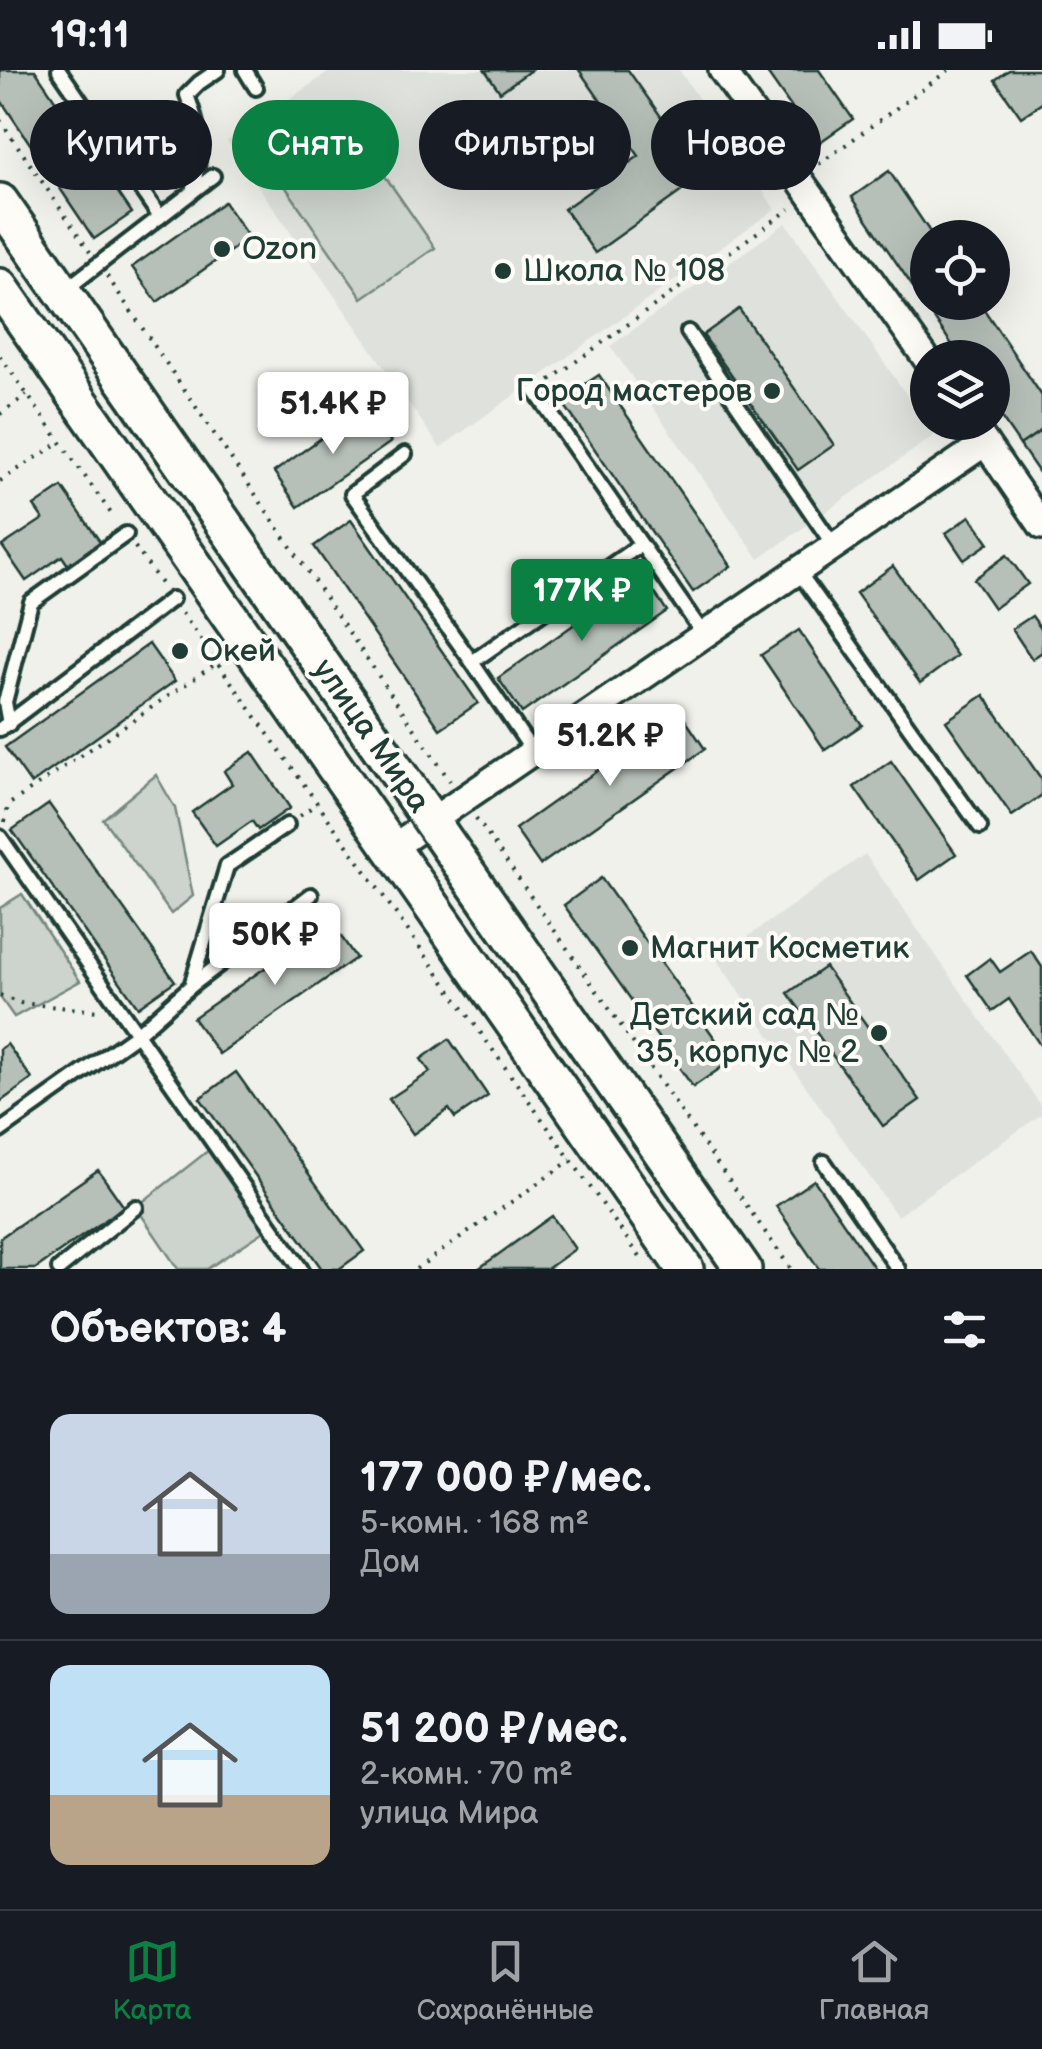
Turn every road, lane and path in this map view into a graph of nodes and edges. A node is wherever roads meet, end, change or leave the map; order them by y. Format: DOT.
graph roads {
  1 [pos="59,70"];
  2 [pos="218,70"];
  3 [pos="245,70"];
  4 [pos="722,70"];
  5 [pos="949,70"];
  6 [pos="256,88"];
  7 [pos="743,100"];
  8 [pos="0,120"];
  9 [pos="821,173"];
  10 [pos="214,176"];
  11 [pos="800,190"];
  12 [pos="808,190"];
  13 [pos="192,192"];
  14 [pos="0,202"];
  15 [pos="160,218"];
  16 [pos="99,264"];
  17 [pos="0,287"];
  18 [pos="63,292"];
  19 [pos="688,332"];
  20 [pos="913,340"];
  21 [pos="0,356"];
  22 [pos="535,391"];
  23 [pos="28,395"];
  24 [pos="0,414"];
  25 [pos="969,440"];
  26 [pos="983,440"];
  27 [pos="61,442"];
  28 [pos="404,454"];
  29 [pos="0,481"];
  30 [pos="1042,526"];
  31 [pos="126,534"];
  32 [pos="640,545"];
  33 [pos="834,546"];
  34 [pos="798,570"];
  35 [pos="172,598"];
  36 [pos="704,635"];
  37 [pos="472,662"];
  38 [pos="218,663"];
  39 [pos="4,727"];
  40 [pos="533,752"];
  41 [pos="463,799"];
  42 [pos="318,804"];
  43 [pos="431,821"];
  44 [pos="288,825"];
  45 [pos="980,827"];
  46 [pos="1,838"];
  47 [pos="392,848"];
  48 [pos="310,895"];
  49 [pos="191,986"];
  50 [pos="0,996"];
  51 [pos="138,1034"];
  52 [pos="0,1131"];
  53 [pos="571,1160"];
  54 [pos="824,1162"];
  55 [pos="136,1206"];
  56 [pos="58,1269"];
  57 [pos="301,1269"];
  58 [pos="416,1269"];
  59 [pos="648,1269"];
  60 [pos="685,1269"];
  61 [pos="743,1269"];
  62 [pos="791,1269"];
  63 [pos="898,1269"];
  1 -- 15 [label="lane"];
  2 -- 13 [label="lane"];
  3 -- 6 [label="lane"];
  4 -- 7 [label="street"];
  5 -- 9 [label="path"];
  8 -- 16 [label="path"];
  10 -- 13 [label="lane"];
  11 -- 22 [label="path"];
  12 -- 20 [label="street"];
  13 -- 15 [label="lane"];
  14 -- 18 [label="main road, улица Мира"];
  15 -- 16 [label="lane"];
  16 -- 18 [label="lane"];
  16 -- 41 [label="path"];
  17 -- 47 [label="main road, улица Мира"];
  18 -- 43 [label="main road, улица Мира"];
  19 -- 33 [label="lane"];
  21 -- 23 [label="path"];
  22 -- 32 [label="lane"];
  23 -- 24 [label="path"];
  23 -- 27 [label="path"];
  25 -- 33 [label="street"];
  26 -- 30 [label="street"];
  27 -- 29 [label="path"];
  27 -- 31 [label="path"];
  28 -- 37 [label="lane"];
  31 -- 35 [label="path"];
  31 -- 39 [label="lane"];
  32 -- 36 [label="lane"];
  32 -- 37 [label="lane"];
  33 -- 34 [label="street"];
  34 -- 36 [label="street"];
  34 -- 45 [label="lane"];
  35 -- 38 [label="path"];
  35 -- 39 [label="lane"];
  36 -- 40 [label="street"];
  37 -- 40 [label="lane"];
  38 -- 42 [label="path"];
  38 -- 46 [label="path"];
  40 -- 41 [label="street"];
  41 -- 43 [label="street"];
  41 -- 62 [label="path"];
  42 -- 44 [label="path"];
  42 -- 53 [label="path"];
  43 -- 47 [label="street"];
  43 -- 61 [label="main road, улица Мира"];
  44 -- 49 [label="lane"];
  46 -- 51 [label="lane"];
  47 -- 60 [label="main road, улица Мира"];
  48 -- 49 [label="lane"];
  49 -- 51 [label="lane"];
  50 -- 51 [label="path"];
  51 -- 52 [label="lane"];
  51 -- 57 [label="lane"];
  53 -- 58 [label="path"];
  53 -- 59 [label="path"];
  54 -- 63 [label="lane"];
  55 -- 56 [label="lane"];
}
